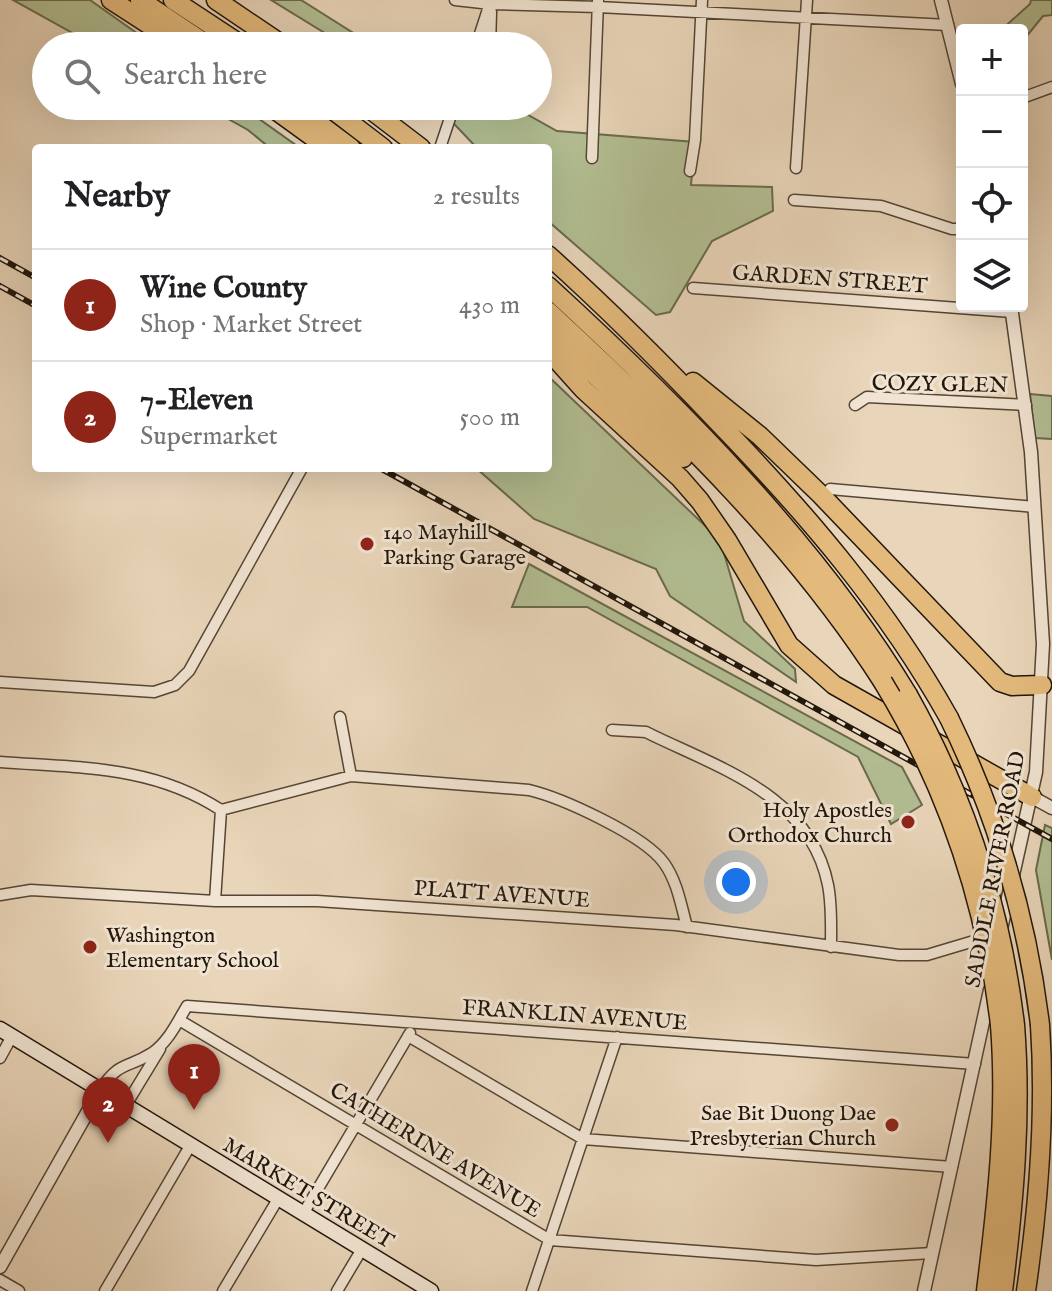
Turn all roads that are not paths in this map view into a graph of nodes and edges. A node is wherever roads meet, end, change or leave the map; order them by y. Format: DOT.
graph roads {
  1 [pos="111,0"];
  2 [pos="140,0"];
  3 [pos="173,0"];
  4 [pos="216,0"];
  5 [pos="455,0"];
  6 [pos="702,0"];
  7 [pos="807,0"];
  8 [pos="941,0"];
  9 [pos="491,2"];
  10 [pos="598,3"];
  11 [pos="701,12"];
  12 [pos="806,18"];
  13 [pos="948,25"];
  14 [pos="160,32"];
  15 [pos="188,32"];
  16 [pos="222,32"];
  17 [pos="263,32"];
  18 [pos="481,32"];
  19 [pos="490,32"];
  20 [pos="956,59"];
  21 [pos="1052,87"];
  22 [pos="1027,96"];
  23 [pos="289,120"];
  24 [pos="314,120"];
  25 [pos="346,120"];
  26 [pos="384,120"];
  27 [pos="449,120"];
  28 [pos="322,144"];
  29 [pos="346,144"];
  30 [pos="378,144"];
  31 [pos="416,144"];
  32 [pos="441,144"];
  33 [pos="592,158"];
  34 [pos="796,168"];
  35 [pos="690,171"];
  36 [pos="794,200"];
  37 [pos="956,229"];
  38 [pos="552,259"];
  39 [pos="693,288"];
  40 [pos="552,290"];
  41 [pos="956,305"];
  42 [pos="1011,312"];
  43 [pos="552,315"];
  44 [pos="619,322"];
  45 [pos="552,335"];
  46 [pos="552,354"];
  47 [pos="855,405"];
  48 [pos="1026,405"];
  49 [pos="300,472"];
  50 [pos="830,489"];
  51 [pos="1035,507"];
  52 [pos="801,570"];
  53 [pos="0,682"];
  54 [pos="1042,685"];
  55 [pos="340,717"];
  56 [pos="612,730"];
  57 [pos="0,762"];
  58 [pos="351,776"];
  59 [pos="1032,797"];
  60 [pos="1052,808"];
  61 [pos="221,810"];
  62 [pos="0,895"];
  63 [pos="215,901"];
  64 [pos="687,927"];
  65 [pos="998,939"];
  66 [pos="831,947"];
  67 [pos="179,1020"];
  68 [pos="416,1022"];
  69 [pos="1007,1025"];
  70 [pos="6,1033"];
  71 [pos="408,1036"];
  72 [pos="617,1037"];
  73 [pos="167,1039"];
  74 [pos="0,1058"];
  75 [pos="975,1064"];
  76 [pos="100,1090"];
  77 [pos="126,1105"];
  78 [pos="356,1125"];
  79 [pos="583,1139"];
  80 [pos="190,1146"];
  81 [pos="952,1167"];
  82 [pos="278,1199"];
  83 [pos="303,1214"];
  84 [pos="550,1240"];
  85 [pos="362,1249"];
  86 [pos="932,1253"];
  87 [pos="0,1267"];
  88 [pos="0,1280"];
  89 [pos="19,1291"];
  90 [pos="105,1291"];
  91 [pos="223,1291"];
  92 [pos="337,1291"];
  93 [pos="431,1291"];
  94 [pos="532,1291"];
  95 [pos="924,1291"];
  96 [pos="986,1291"];
  97 [pos="1003,1291"];
  98 [pos="1026,1291"];
  1 -- 14 [label="highway"];
  2 -- 15 [label="highway"];
  3 -- 16 [label="highway"];
  4 -- 17 [label="highway"];
  5 -- 9 [label="street"];
  6 -- 11 [label="street"];
  7 -- 12 [label="street"];
  8 -- 13 [label="street"];
  9 -- 10 [label="street"];
  9 -- 18 [label="street"];
  9 -- 19 [label="street"];
  10 -- 11 [label="street"];
  10 -- 33 [label="street"];
  11 -- 12 [label="street"];
  11 -- 35 [label="street"];
  12 -- 13 [label="street"];
  12 -- 34 [label="street"];
  13 -- 20 [label="street"];
  21 -- 22 [label="street"];
  23 -- 28 [label="highway"];
  24 -- 29 [label="highway"];
  25 -- 30 [label="highway"];
  26 -- 31 [label="highway"];
  27 -- 32 [label="street"];
  36 -- 37 [label="street"];
  38 -- 44 [label="highway"];
  39 -- 41 [label="street, GARDEN STREET"];
  40 -- 69 [label="highway, bridge"];
  42 -- 48 [label="street, SADDLE RIVER ROAD"];
  43 -- 52 [label="highway"];
  44 -- 54 [label="highway"];
  44 -- 98 [label="highway, bridge"];
  45 -- 52 [label="highway"];
  46 -- 59 [label="highway"];
  47 -- 48 [label="street, COZY GLEN"];
  48 -- 51 [label="street, SADDLE RIVER ROAD"];
  49 -- 53 [label="street"];
  50 -- 51 [label="street"];
  51 -- 54 [label="street, SADDLE RIVER ROAD"];
  52 -- 69 [label="highway, bridge"];
  54 -- 59 [label="street, SADDLE RIVER ROAD"];
  55 -- 58 [label="street"];
  56 -- 66 [label="street"];
  57 -- 61 [label="street"];
  58 -- 61 [label="street"];
  58 -- 64 [label="street"];
  59 -- 60 [label="street"];
  59 -- 65 [label="street, SADDLE RIVER ROAD"];
  61 -- 63 [label="street"];
  62 -- 63 [label="street, PLATT AVENUE"];
  63 -- 64 [label="street, PLATT AVENUE"];
  64 -- 66 [label="street, PLATT AVENUE"];
  65 -- 66 [label="street, PLATT AVENUE"];
  65 -- 75 [label="street, SADDLE RIVER ROAD"];
  67 -- 68 [label="street, FRANKLIN AVENUE"];
  67 -- 73 [label="street"];
  67 -- 78 [label="street, CATHERINE AVENUE"];
  68 -- 71 [label="street"];
  68 -- 72 [label="street, FRANKLIN AVENUE"];
  69 -- 96 [label="highway"];
  69 -- 97 [label="highway"];
  70 -- 74 [label="street"];
  70 -- 76 [label="main road, MARKET STREET"];
  71 -- 78 [label="street"];
  71 -- 79 [label="street"];
  72 -- 75 [label="street, FRANKLIN AVENUE"];
  72 -- 79 [label="street"];
  73 -- 76 [label="street"];
  73 -- 77 [label="street"];
  75 -- 81 [label="street, SADDLE RIVER ROAD"];
  76 -- 77 [label="main road, MARKET STREET"];
  76 -- 87 [label="street"];
  77 -- 80 [label="main road, MARKET STREET"];
  78 -- 83 [label="street"];
  78 -- 84 [label="street, CATHERINE AVENUE"];
  79 -- 81 [label="street"];
  79 -- 84 [label="street"];
  80 -- 82 [label="main road, MARKET STREET"];
  80 -- 90 [label="street"];
  81 -- 86 [label="street, SADDLE RIVER ROAD"];
  82 -- 83 [label="main road, MARKET STREET"];
  82 -- 91 [label="street"];
  83 -- 85 [label="main road, MARKET STREET"];
  84 -- 86 [label="street, CATHERINE AVENUE"];
  84 -- 94 [label="street"];
  85 -- 92 [label="street"];
  85 -- 93 [label="main road, MARKET STREET"];
  86 -- 95 [label="street, SADDLE RIVER ROAD"];
  88 -- 89 [label="street"];
}
